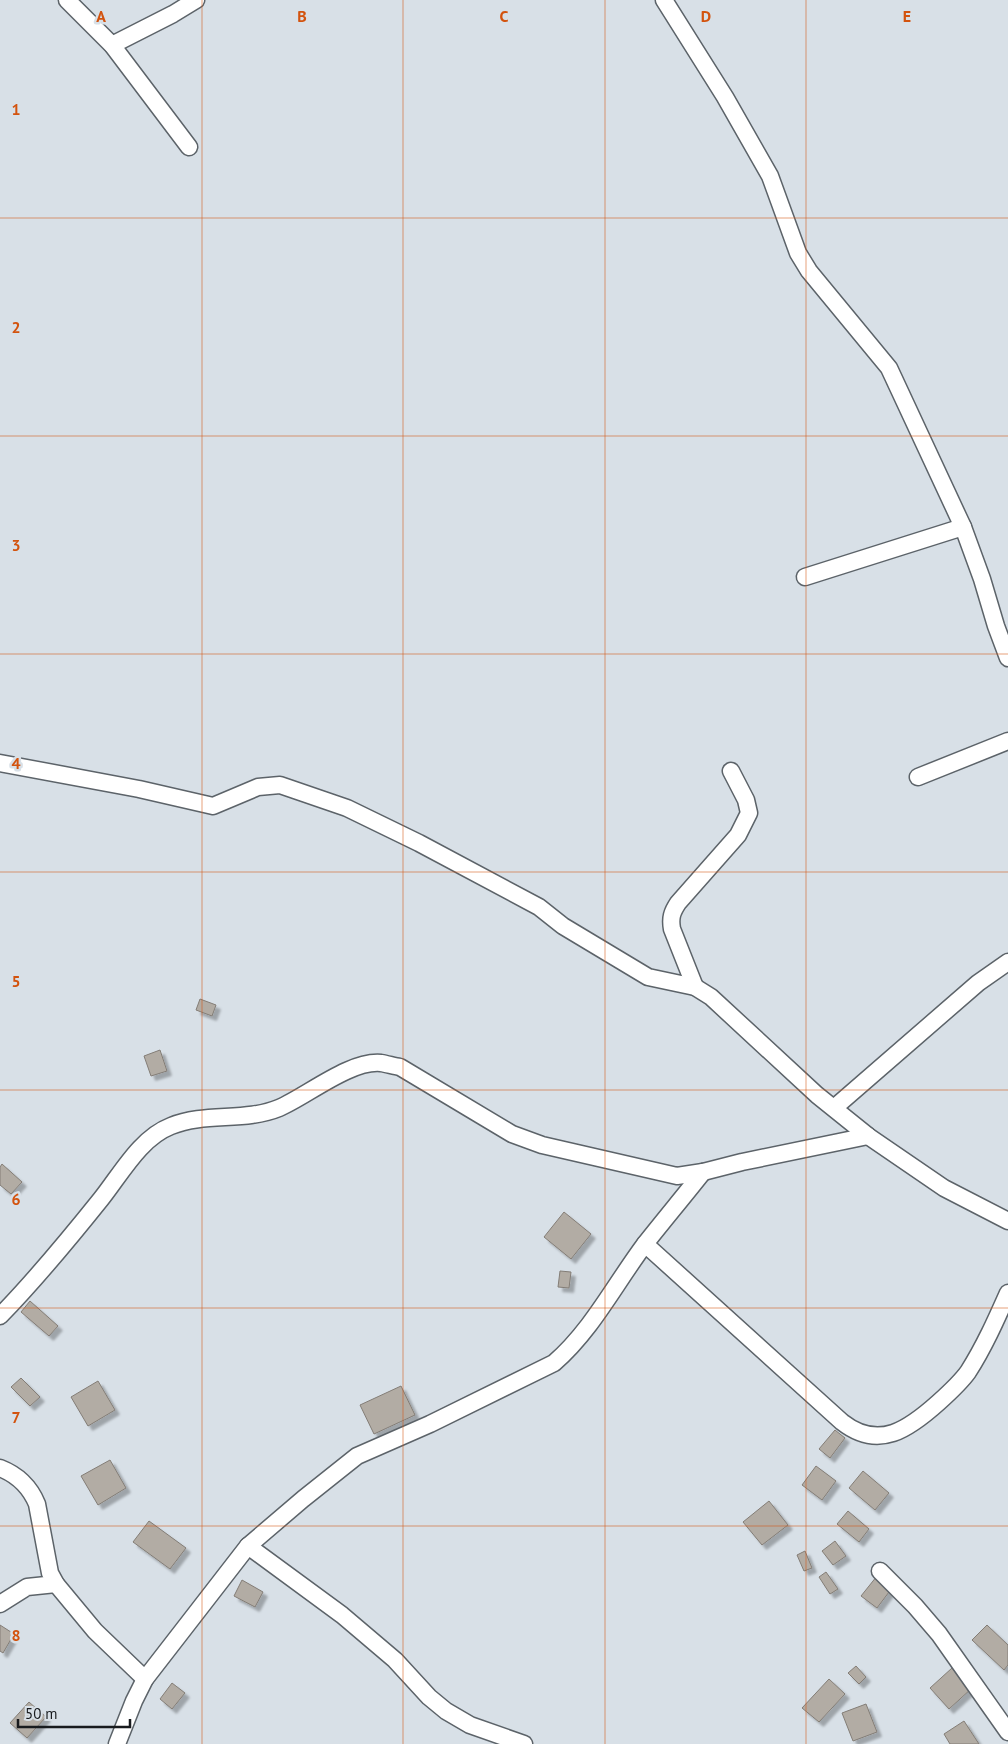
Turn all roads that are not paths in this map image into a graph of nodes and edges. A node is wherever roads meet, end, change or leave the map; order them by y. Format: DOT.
graph roads {
  1 [pos="67,0"];
  2 [pos="196,0"];
  3 [pos="664,0"];
  4 [pos="112,45"];
  5 [pos="189,148"];
  6 [pos="963,527"];
  7 [pos="805,577"];
  8 [pos="1008,658"];
  9 [pos="1008,741"];
  10 [pos="0,763"];
  11 [pos="731,771"];
  12 [pos="918,778"];
  13 [pos="1008,962"];
  14 [pos="695,987"];
  15 [pos="834,1108"];
  16 [pos="868,1136"];
  17 [pos="703,1172"];
  18 [pos="1008,1221"];
  19 [pos="645,1244"];
  20 [pos="1008,1293"];
  21 [pos="0,1316"];
  22 [pos="0,1468"];
  23 [pos="248,1546"];
  24 [pos="880,1571"];
  25 [pos="56,1584"];
  26 [pos="0,1604"];
  27 [pos="145,1679"];
  28 [pos="1008,1732"];
  29 [pos="117,1744"];
  30 [pos="524,1744"];
  1 -- 4 [label="street"];
  2 -- 4 [label="street"];
  3 -- 6 [label="street"];
  4 -- 5 [label="street"];
  6 -- 7 [label="street"];
  6 -- 8 [label="street"];
  9 -- 12 [label="street"];
  10 -- 14 [label="street"];
  11 -- 14 [label="street"];
  13 -- 15 [label="street"];
  14 -- 15 [label="street"];
  15 -- 16 [label="street"];
  16 -- 17 [label="street"];
  16 -- 18 [label="street"];
  17 -- 19 [label="street"];
  17 -- 21 [label="street"];
  19 -- 20 [label="street"];
  19 -- 23 [label="street"];
  22 -- 25 [label="street"];
  23 -- 27 [label="street"];
  23 -- 30 [label="street"];
  24 -- 28 [label="street"];
  25 -- 26 [label="street"];
  25 -- 27 [label="street"];
  27 -- 29 [label="street"];
}
